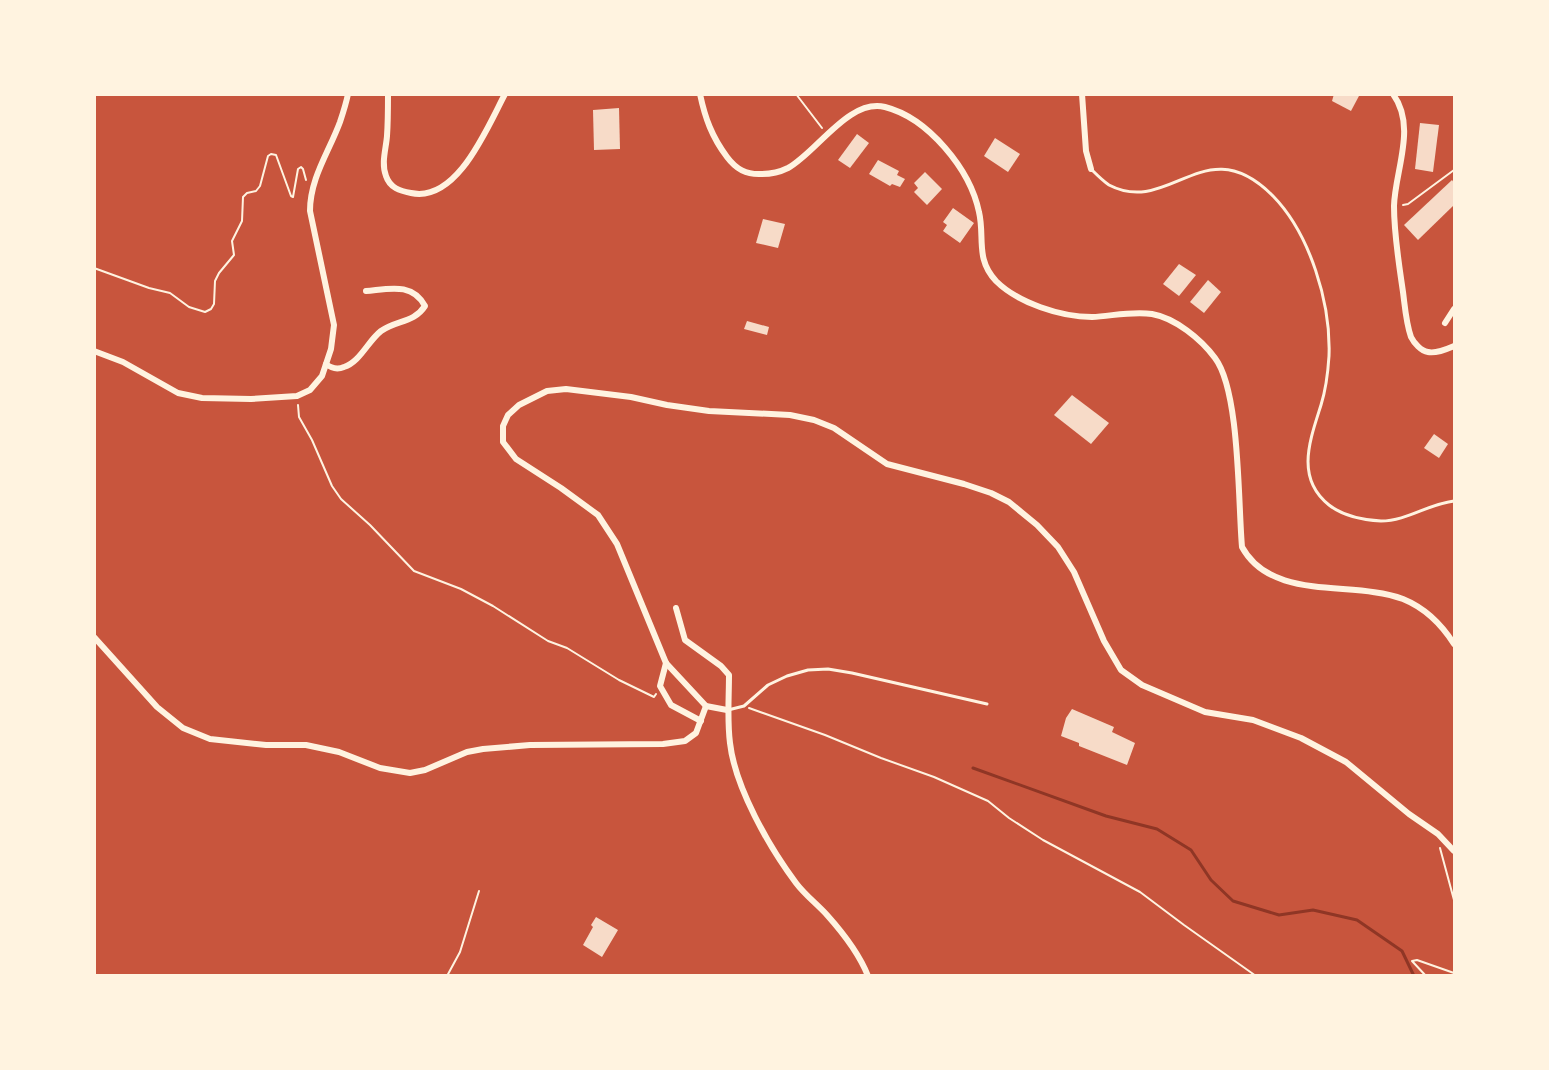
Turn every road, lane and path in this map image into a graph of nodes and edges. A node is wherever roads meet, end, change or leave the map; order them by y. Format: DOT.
graph roads {
  1 [pos="348,94"];
  2 [pos="388,94"];
  3 [pos="505,94"];
  4 [pos="700,94"];
  5 [pos="796,94"];
  6 [pos="1082,94"];
  7 [pos="1393,94"];
  8 [pos="827,135"];
  9 [pos="1091,169"];
  10 [pos="1455,170"];
  11 [pos="310,195"];
  12 [pos="1394,205"];
  13 [pos="94,268"];
  14 [pos="366,291"];
  15 [pos="1455,309"];
  16 [pos="1445,323"];
  17 [pos="1455,346"];
  18 [pos="94,351"];
  19 [pos="326,364"];
  20 [pos="297,396"];
  21 [pos="1455,501"];
  22 [pos="676,608"];
  23 [pos="94,637"];
  24 [pos="1455,644"];
  25 [pos="666,663"];
  26 [pos="660,686"];
  27 [pos="987,704"];
  28 [pos="706,705"];
  29 [pos="744,706"];
  30 [pos="727,710"];
  31 [pos="701,721"];
  32 [pos="1438,834"];
  33 [pos="1455,851"];
  34 [pos="479,891"];
  35 [pos="1455,900"];
  36 [pos="1455,973"];
  37 [pos="447,975"];
  38 [pos="868,975"];
  39 [pos="1256,975"];
  40 [pos="1426,975"];
  1 -- 11 [label="street"];
  2 -- 3 [label="street"];
  4 -- 8 [label="street"];
  5 -- 8 [label="path"];
  6 -- 9 [label="street"];
  7 -- 12 [label="street"];
  8 -- 24 [label="street"];
  9 -- 21 [label="lane"];
  10 -- 12 [label="path"];
  11 -- 13 [label="path"];
  11 -- 19 [label="street"];
  12 -- 17 [label="street"];
  14 -- 19 [label="street"];
  15 -- 16 [label="street"];
  18 -- 20 [label="street"];
  19 -- 20 [label="street"];
  20 -- 26 [label="path"];
  22 -- 30 [label="street"];
  23 -- 31 [label="street"];
  25 -- 26 [label="street"];
  25 -- 28 [label="street"];
  25 -- 32 [label="street"];
  26 -- 31 [label="street"];
  27 -- 29 [label="lane"];
  28 -- 30 [label="street"];
  28 -- 31 [label="street"];
  29 -- 30 [label="lane"];
  29 -- 39 [label="path"];
  30 -- 38 [label="street"];
  32 -- 33 [label="street"];
  32 -- 35 [label="path"];
  34 -- 37 [label="path"];
  36 -- 40 [label="path"];
}
